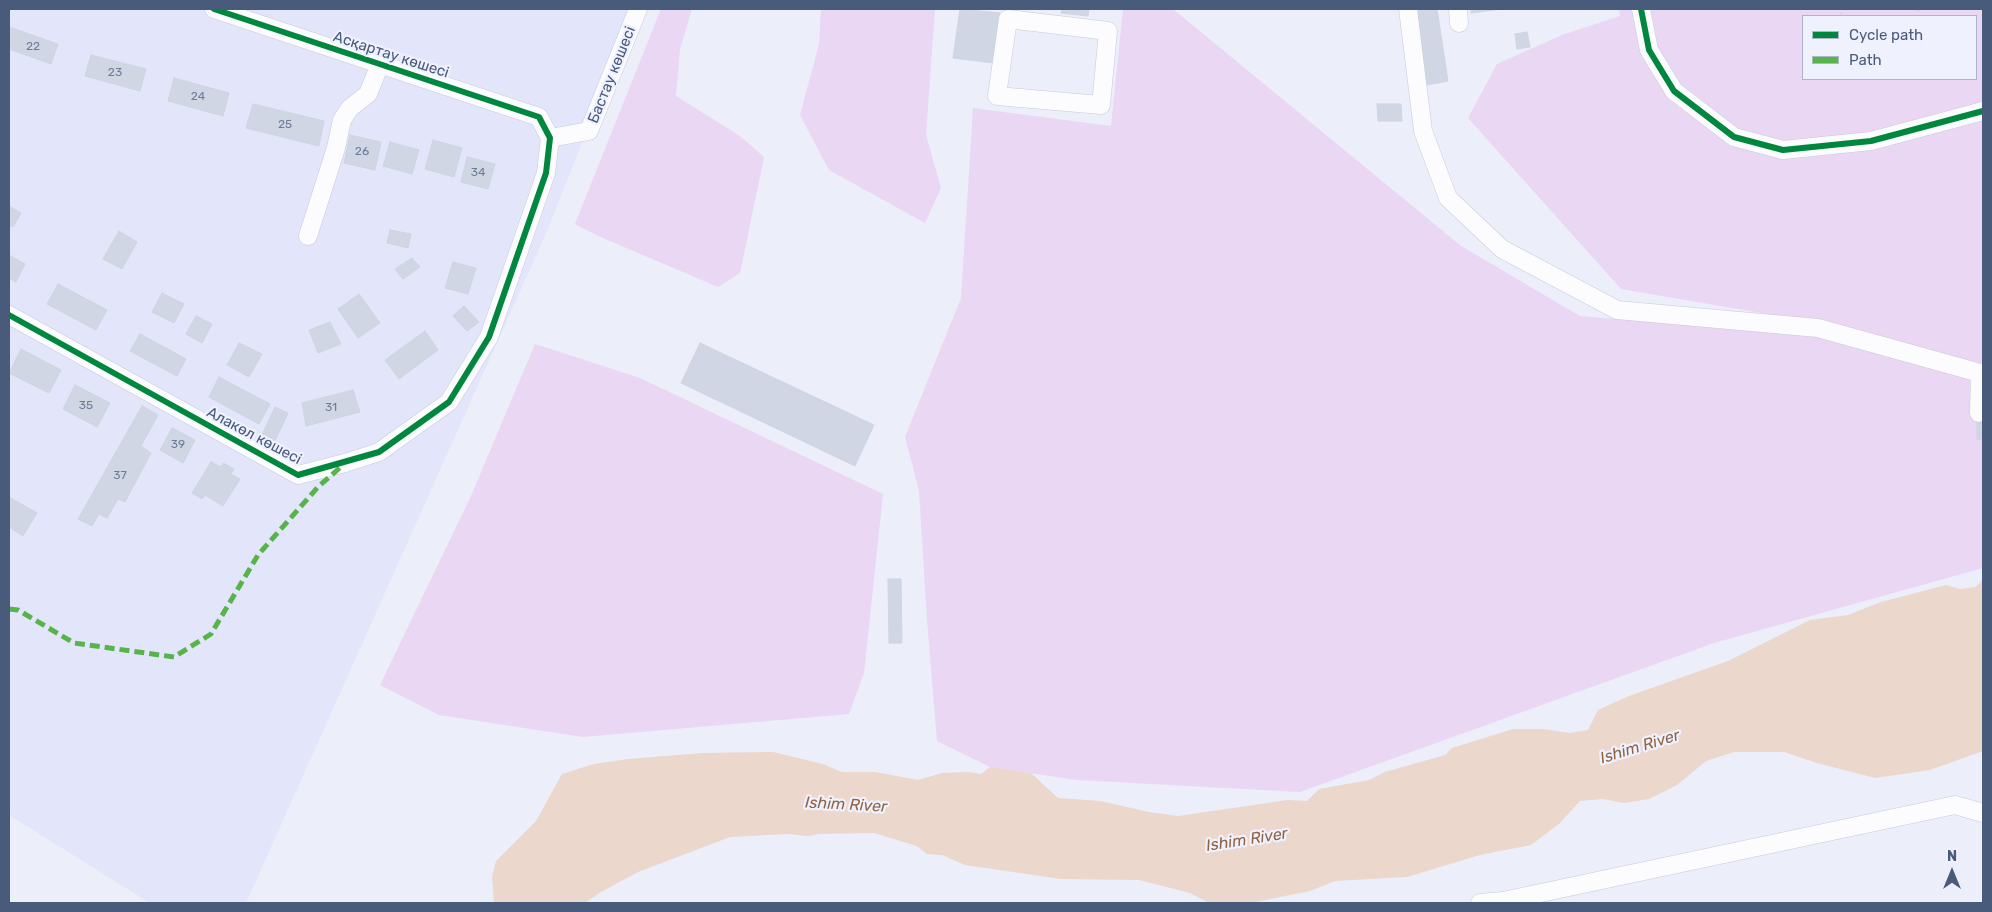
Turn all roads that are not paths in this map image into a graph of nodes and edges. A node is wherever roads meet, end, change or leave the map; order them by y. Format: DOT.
graph roads {
  1 [pos="214,9"];
  2 [pos="638,9"];
  3 [pos="1408,9"];
  4 [pos="1641,9"];
  5 [pos="1040,16"];
  6 [pos="380,64"];
  7 [pos="1983,111"];
  8 [pos="550,138"];
  9 [pos="308,236"];
  10 [pos="9,315"];
  11 [pos="1979,413"];
  12 [pos="1983,813"];
  13 [pos="1480,903"];
  1 -- 6 [label="street, Асқартау көшесі"];
  2 -- 8 [label="street, Бастау көшесі"];
  3 -- 11 [label="street"];
  4 -- 7 [label="street"];
  5 -- 5 [label="street"];
  6 -- 8 [label="street, Асқартау көшесі"];
  6 -- 9 [label="street"];
  8 -- 10 [label="street, Алакөл көшесі"];
  12 -- 13 [label="street"];
}
